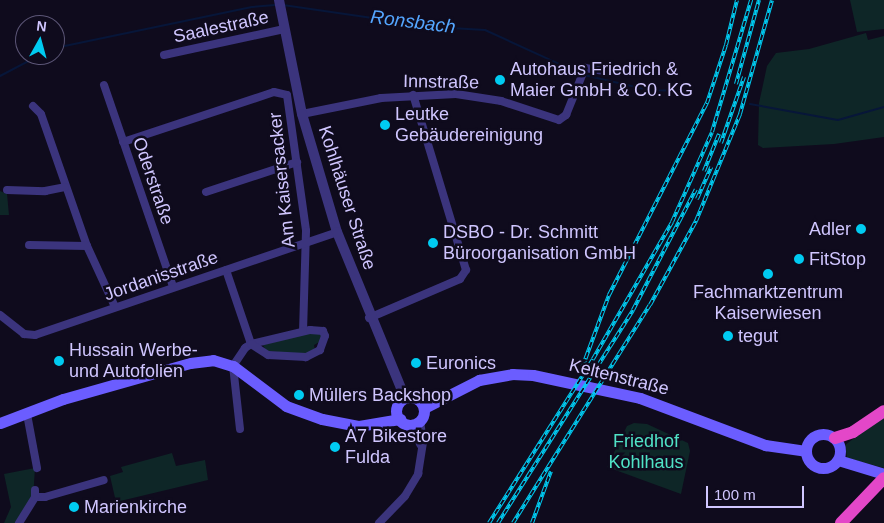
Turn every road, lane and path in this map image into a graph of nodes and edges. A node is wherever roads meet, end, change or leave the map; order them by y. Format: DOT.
graph roads {
  1 [pos="279,3"];
  2 [pos="284,30"];
  3 [pos="164,54"];
  4 [pos="603,72"];
  5 [pos="104,85"];
  6 [pos="414,95"];
  7 [pos="33,106"];
  8 [pos="302,114"];
  9 [pos="123,142"];
  10 [pos="297,162"];
  11 [pos="65,187"];
  12 [pos="7,190"];
  13 [pos="206,192"];
  14 [pos="336,232"];
  15 [pos="305,242"];
  16 [pos="29,245"];
  17 [pos="87,246"];
  18 [pos="226,270"];
  19 [pos="173,287"];
  20 [pos="115,307"];
  21 [pos="0,315"];
  22 [pos="369,318"];
  23 [pos="303,331"];
  24 [pos="251,344"];
  25 [pos="233,366"];
  26 [pos="405,398"];
  27 [pos="424,408"];
  28 [pos="884,411"];
  29 [pos="27,414"];
  30 [pos="400,419"];
  31 [pos="416,422"];
  32 [pos="0,423"];
  33 [pos="240,429"];
  34 [pos="838,442"];
  35 [pos="806,451"];
  36 [pos="838,460"];
  37 [pos="37,468"];
  38 [pos="884,474"];
  39 [pos="104,480"];
  40 [pos="880,482"];
  41 [pos="19,523"];
  42 [pos="378,523"];
  43 [pos="841,523"];
  1 -- 2 [label="street, Kohlhäuser Straße"];
  2 -- 3 [label="street, Saalestraße"];
  2 -- 8 [label="street, Kohlhäuser Straße"];
  4 -- 6 [label="street, Innstraße"];
  5 -- 9 [label="street, Oderstraße"];
  6 -- 8 [label="street, Innstraße"];
  6 -- 22 [label="street"];
  7 -- 11 [label="street"];
  8 -- 14 [label="street, Kohlhäuser Straße"];
  9 -- 10 [label="street, Am Kaisersacker"];
  9 -- 19 [label="street, Oderstraße"];
  10 -- 13 [label="street"];
  10 -- 15 [label="street, Am Kaisersacker"];
  11 -- 12 [label="street"];
  11 -- 17 [label="street"];
  14 -- 15 [label="street, Jordanisstraße"];
  14 -- 22 [label="street, Kohlhäuser Straße"];
  15 -- 18 [label="street, Jordanisstraße"];
  15 -- 23 [label="street, Am Kaisersacker"];
  16 -- 17 [label="street"];
  17 -- 20 [label="street"];
  18 -- 19 [label="street, Jordanisstraße"];
  18 -- 24 [label="street"];
  19 -- 20 [label="street, Jordanisstraße"];
  20 -- 21 [label="street, Jordanisstraße"];
  22 -- 26 [label="street, Kohlhäuser Straße"];
  23 -- 24 [label="street"];
  23 -- 24 [label="street"];
  24 -- 25 [label="street"];
  25 -- 29 [label="main road"];
  25 -- 30 [label="main road"];
  25 -- 33 [label="street"];
  26 -- 27 [label="main road"];
  26 -- 30 [label="main road"];
  27 -- 31 [label="main road"];
  27 -- 35 [label="main road, Keltenstraße"];
  28 -- 34 [label="highway"];
  29 -- 32 [label="main road"];
  29 -- 37 [label="street"];
  30 -- 31 [label="main road"];
  31 -- 42 [label="street"];
  34 -- 35 [label="main road"];
  34 -- 36 [label="main road"];
  35 -- 36 [label="main road"];
  36 -- 38 [label="main road"];
  39 -- 41 [label="street"];
  40 -- 43 [label="highway"];
}
